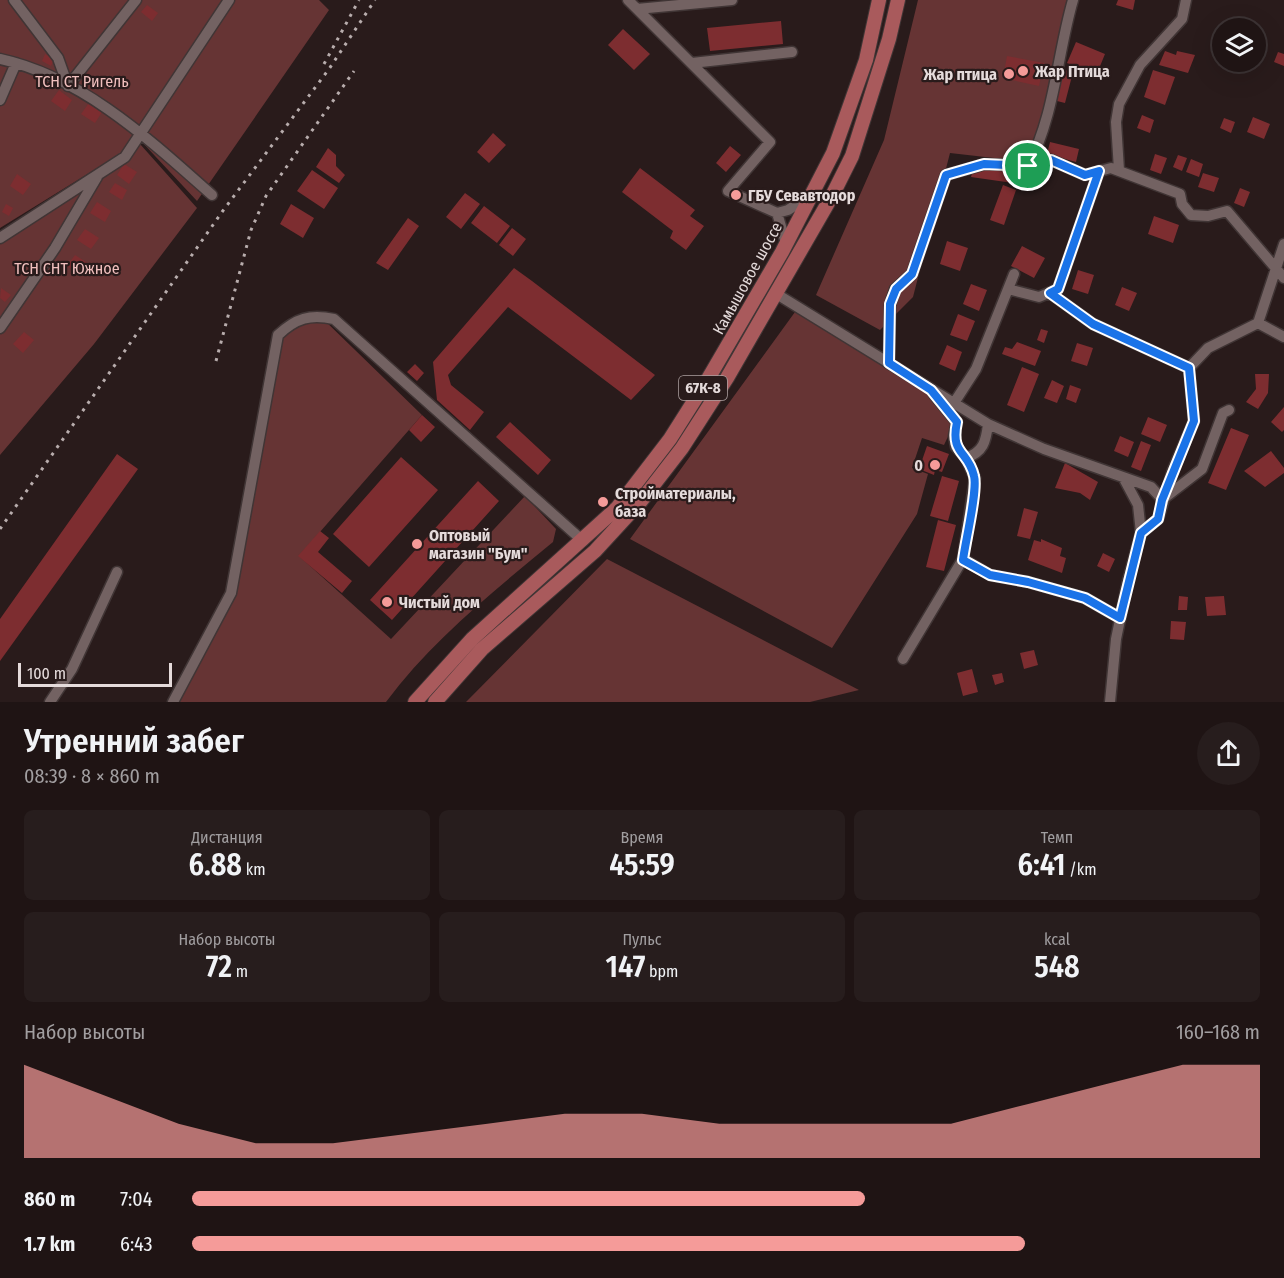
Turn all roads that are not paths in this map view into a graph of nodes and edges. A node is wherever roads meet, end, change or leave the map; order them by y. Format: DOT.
graph roads {
  1 [pos="14,0"];
  2 [pos="136,0"];
  3 [pos="229,0"];
  4 [pos="628,0"];
  5 [pos="732,0"];
  6 [pos="871,0"];
  7 [pos="879,0"];
  8 [pos="898,0"];
  9 [pos="1073,0"];
  10 [pos="1186,0"];
  11 [pos="124,5"];
  12 [pos="637,9"];
  13 [pos="792,52"];
  14 [pos="0,59"];
  15 [pos="866,60"];
  16 [pos="16,63"];
  17 [pos="692,63"];
  18 [pos="68,86"];
  19 [pos="0,100"];
  20 [pos="141,133"];
  21 [pos="1028,166"];
  22 [pos="1119,170"];
  23 [pos="1099,171"];
  24 [pos="98,174"];
  25 [pos="813,194"];
  26 [pos="212,195"];
  27 [pos="777,213"];
  28 [pos="0,238"];
  29 [pos="786,243"];
  30 [pos="1284,244"];
  31 [pos="1275,269"];
  32 [pos="1014,274"];
  33 [pos="1284,278"];
  34 [pos="1008,289"];
  35 [pos="775,293"];
  36 [pos="1050,293"];
  37 [pos="1258,323"];
  38 [pos="0,328"];
  39 [pos="1284,337"];
  40 [pos="889,363"];
  41 [pos="1189,368"];
  42 [pos="931,390"];
  43 [pos="954,403"];
  44 [pos="1229,410"];
  45 [pos="988,424"];
  46 [pos="966,459"];
  47 [pos="1123,477"];
  48 [pos="1162,500"];
  49 [pos="1141,533"];
  50 [pos="583,541"];
  51 [pos="963,560"];
  52 [pos="117,572"];
  53 [pos="1120,618"];
  54 [pos="903,659"];
  55 [pos="50,702"];
  56 [pos="173,702"];
  57 [pos="415,702"];
  58 [pos="435,702"];
  59 [pos="1110,702"];
  1 -- 18 [label="street"];
  2 -- 11 [label="street"];
  3 -- 20 [label="street"];
  4 -- 12 [label="street"];
  5 -- 12 [label="street"];
  6 -- 15 [label="main road"];
  7 -- 15 [label="main road, Камышовое шоссе / 67К-8"];
  8 -- 35 [label="main road, Камышовое шоссе / 67К-8"];
  9 -- 21 [label="street"];
  10 -- 22 [label="street"];
  11 -- 18 [label="street"];
  12 -- 17 [label="street"];
  13 -- 17 [label="street"];
  14 -- 16 [label="street"];
  15 -- 25 [label="main road, Камышовое шоссе / 67К-8"];
  16 -- 18 [label="street"];
  16 -- 19 [label="street"];
  17 -- 27 [label="street"];
  18 -- 20 [label="street"];
  20 -- 24 [label="street"];
  20 -- 26 [label="street"];
  21 -- 23 [label="street"];
  21 -- 40 [label="street"];
  22 -- 23 [label="street"];
  22 -- 31 [label="street"];
  23 -- 36 [label="street"];
  24 -- 28 [label="street"];
  24 -- 38 [label="street"];
  25 -- 27 [label="street"];
  25 -- 29 [label="main road, Камышовое шоссе / 67К-8"];
  27 -- 29 [label="street"];
  29 -- 50 [label="main road, Камышовое шоссе / 67К-8"];
  30 -- 31 [label="street"];
  31 -- 33 [label="street"];
  31 -- 37 [label="street"];
  32 -- 34 [label="street"];
  34 -- 36 [label="street"];
  34 -- 43 [label="street"];
  35 -- 40 [label="street, Камышовое шоссе"];
  35 -- 58 [label="main road, Камышовое шоссе / 67К-8"];
  36 -- 41 [label="street"];
  37 -- 39 [label="street"];
  37 -- 41 [label="street"];
  40 -- 42 [label="street, Камышовое шоссе"];
  41 -- 48 [label="street"];
  42 -- 43 [label="street, Камышовое шоссе"];
  42 -- 46 [label="street"];
  43 -- 45 [label="street, Камышовое шоссе"];
  44 -- 48 [label="street"];
  45 -- 46 [label="street"];
  45 -- 47 [label="street, Камышовое шоссе"];
  46 -- 51 [label="street"];
  47 -- 48 [label="street, Камышовое шоссе"];
  47 -- 49 [label="street"];
  48 -- 49 [label="street"];
  49 -- 53 [label="street"];
  50 -- 56 [label="street"];
  50 -- 57 [label="main road, Камышовое шоссе / 67К-8"];
  51 -- 53 [label="street"];
  51 -- 54 [label="street"];
  52 -- 55 [label="street"];
  53 -- 59 [label="street"];
}
